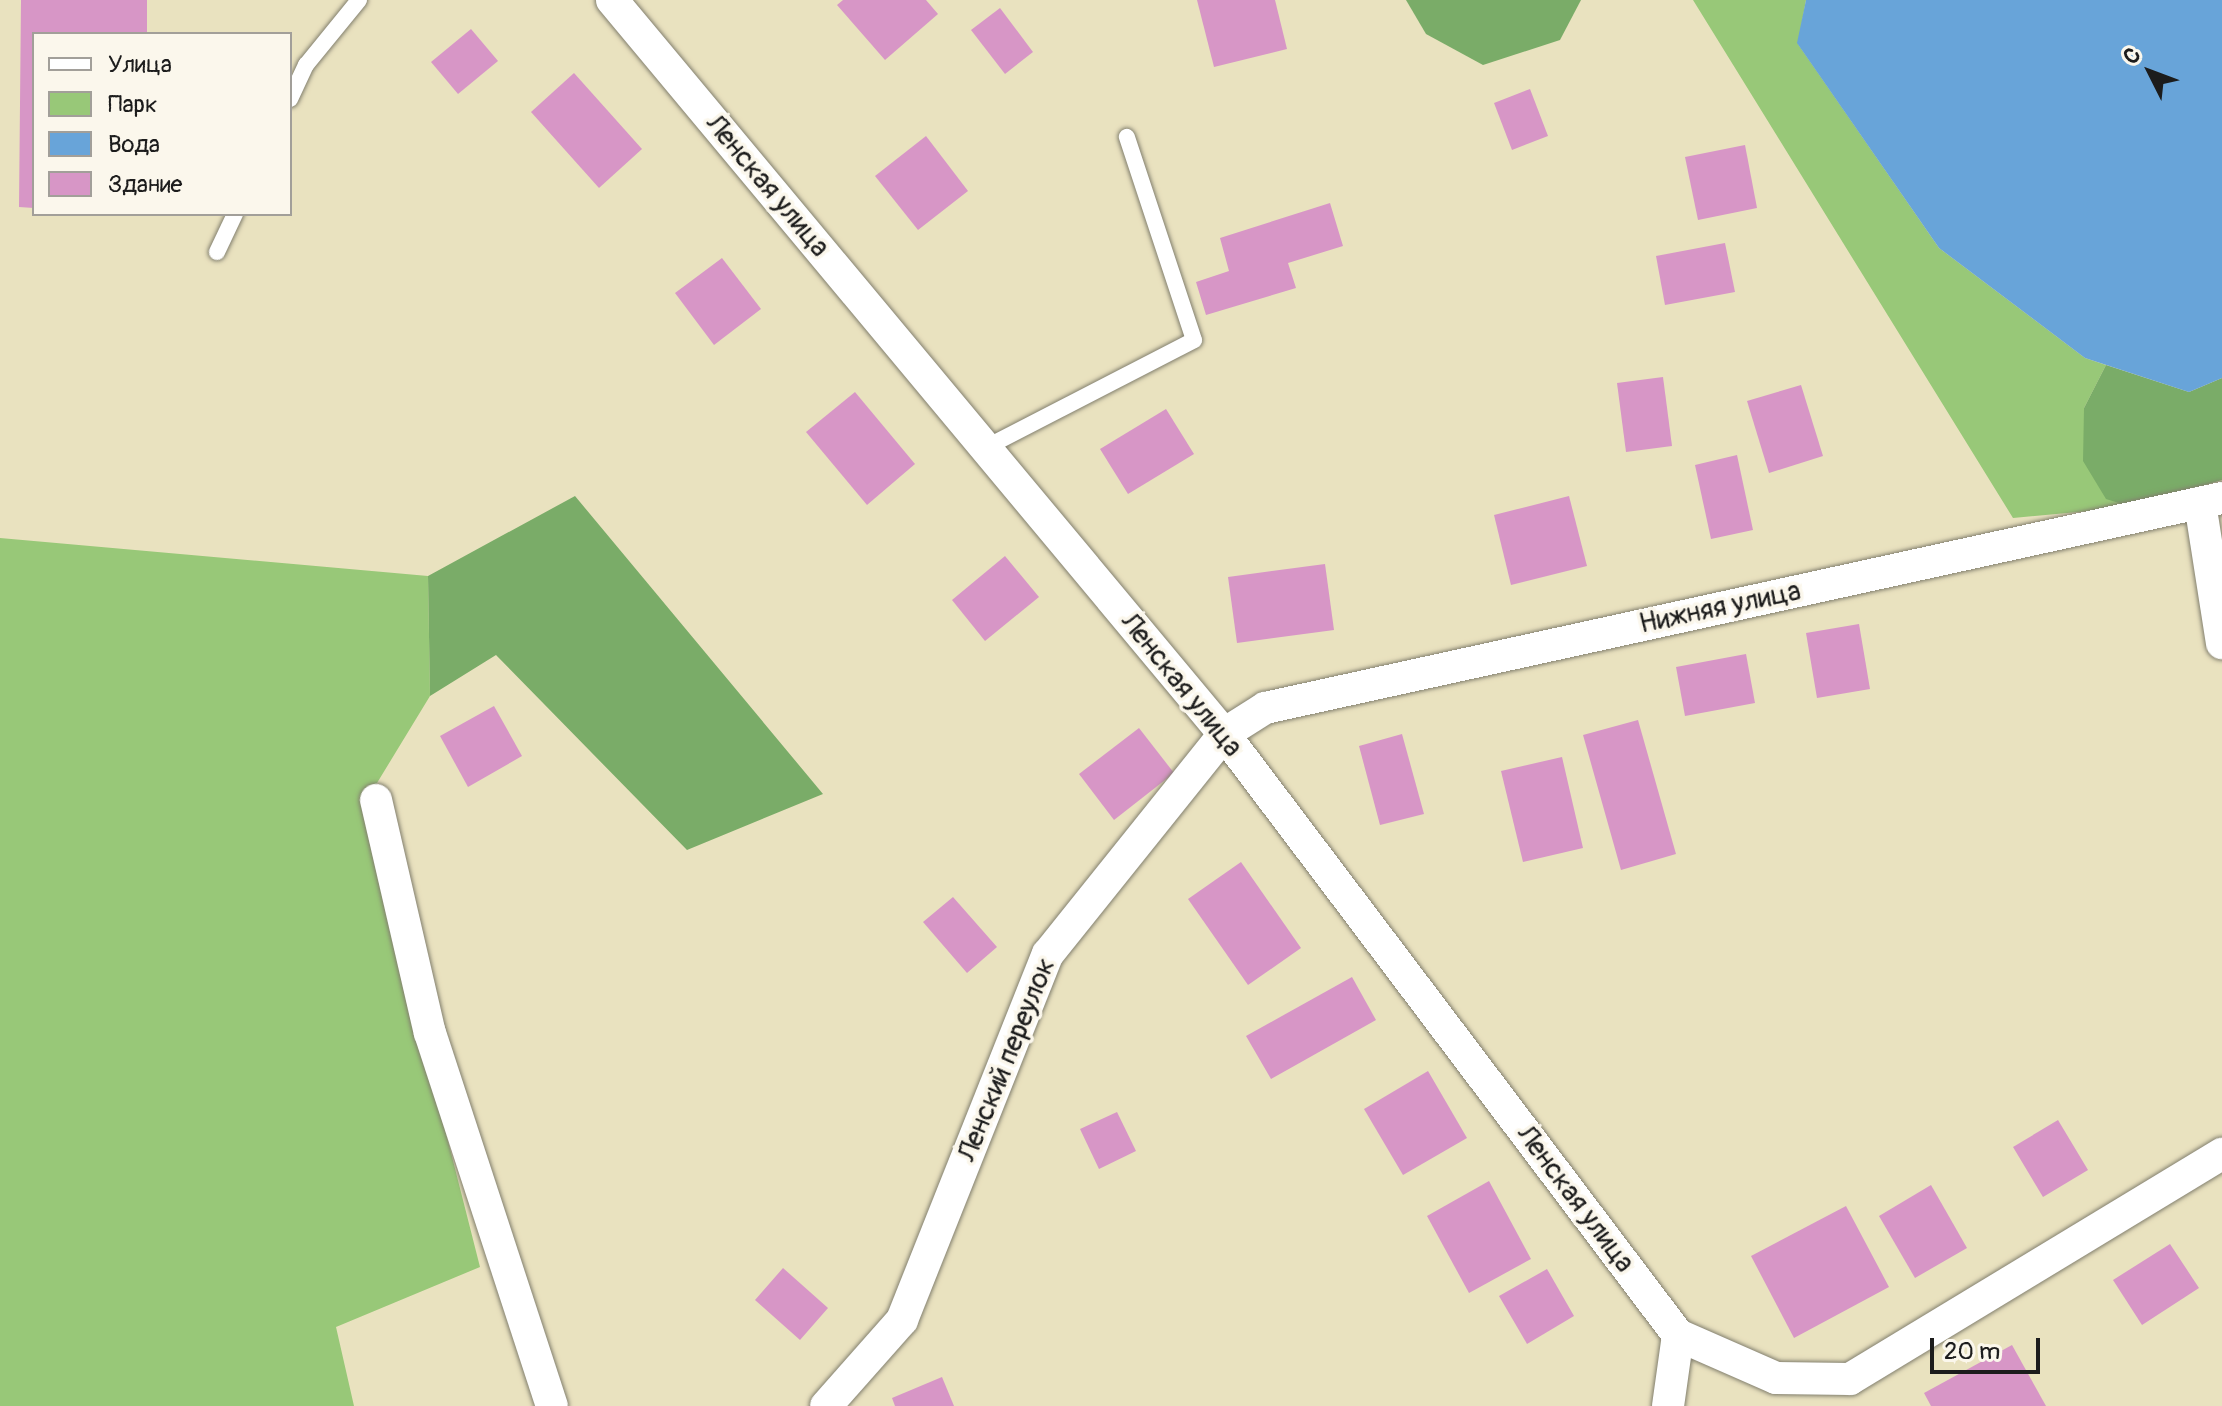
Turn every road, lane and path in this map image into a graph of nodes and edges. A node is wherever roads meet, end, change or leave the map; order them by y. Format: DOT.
graph roads {
  1 [pos="359,0"];
  2 [pos="612,0"];
  3 [pos="292,95"];
  4 [pos="1127,137"];
  5 [pos="234,216"];
  6 [pos="217,252"];
  7 [pos="985,448"];
  8 [pos="2211,500"];
  9 [pos="2222,643"];
  10 [pos="1224,734"];
  11 [pos="376,800"];
  12 [pos="2222,1154"];
  13 [pos="1678,1335"];
  14 [pos="552,1406"];
  15 [pos="826,1406"];
  16 [pos="1668,1406"];
  1 -- 3 [label="lane"];
  2 -- 7 [label="street, Ленская улица"];
  4 -- 7 [label="lane"];
  5 -- 6 [label="lane"];
  7 -- 10 [label="street, Ленская улица"];
  8 -- 9 [label="street"];
  8 -- 10 [label="street, Нижняя улица"];
  10 -- 13 [label="street, Ленская улица"];
  10 -- 15 [label="street, Ленский переулок"];
  11 -- 14 [label="street"];
  12 -- 13 [label="street"];
  13 -- 16 [label="street"];
}
